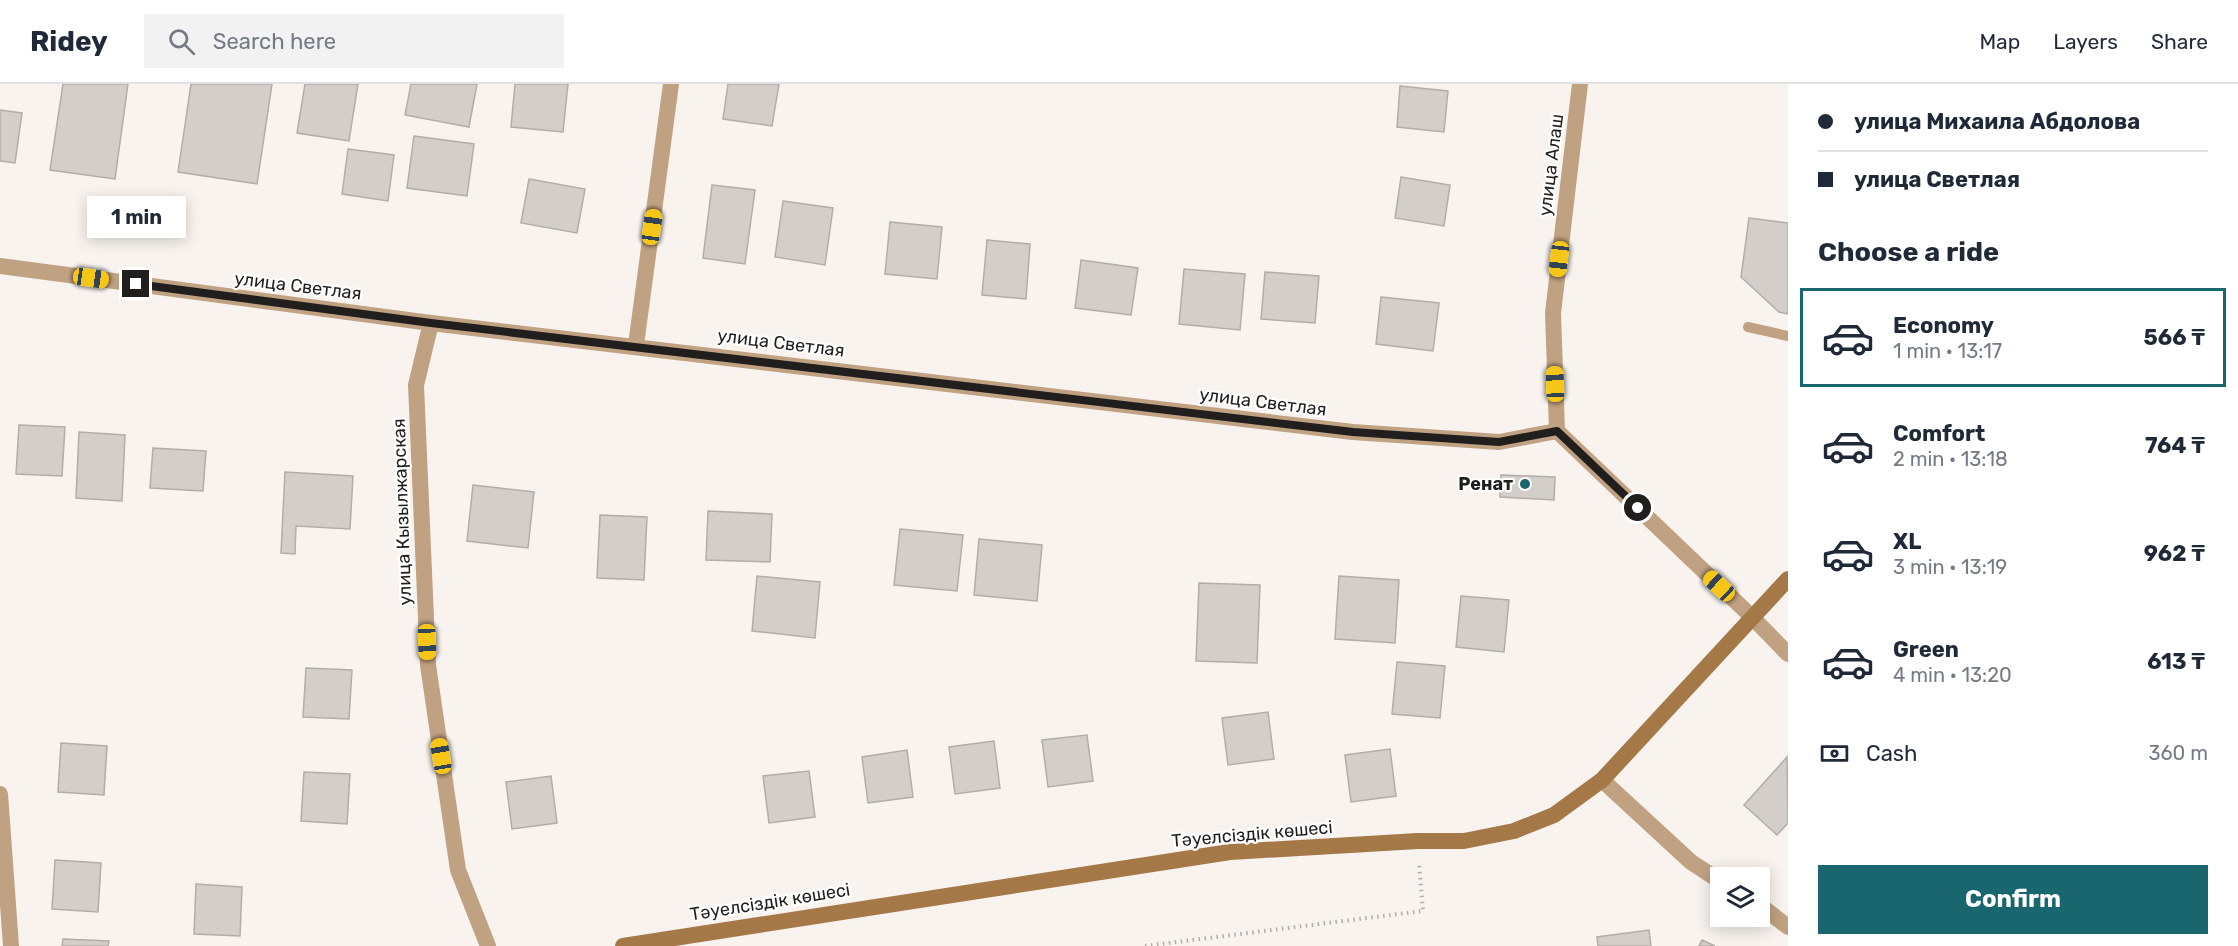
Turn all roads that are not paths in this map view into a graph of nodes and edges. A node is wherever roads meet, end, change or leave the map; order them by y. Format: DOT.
graph roads {
  1 [pos="671,84"];
  2 [pos="1580,84"];
  3 [pos="0,266"];
  4 [pos="431,323"];
  5 [pos="1748,327"];
  6 [pos="1788,336"];
  7 [pos="636,345"];
  8 [pos="1557,431"];
  9 [pos="1788,579"];
  10 [pos="1752,616"];
  11 [pos="1788,654"];
  12 [pos="1602,780"];
  13 [pos="0,794"];
  14 [pos="1710,874"];
  15 [pos="1770,913"];
  16 [pos="1788,927"];
  17 [pos="12,946"];
  18 [pos="488,946"];
  19 [pos="623,946"];
  1 -- 7 [label="street"];
  2 -- 8 [label="street, улица Алаш"];
  3 -- 4 [label="street, улица Светлая"];
  4 -- 7 [label="street, улица Светлая"];
  4 -- 18 [label="street, улица Кызылжарская"];
  5 -- 6 [label="lane"];
  7 -- 8 [label="street, улица Светлая"];
  8 -- 10 [label="street"];
  9 -- 10 [label="main road, Тәуелсіздік көшесі"];
  10 -- 11 [label="street"];
  10 -- 12 [label="main road, Тәуелсіздік көшесі"];
  12 -- 14 [label="street"];
  12 -- 19 [label="main road, Тәуелсіздік көшесі"];
  13 -- 17 [label="street"];
  15 -- 16 [label="street"];
}
